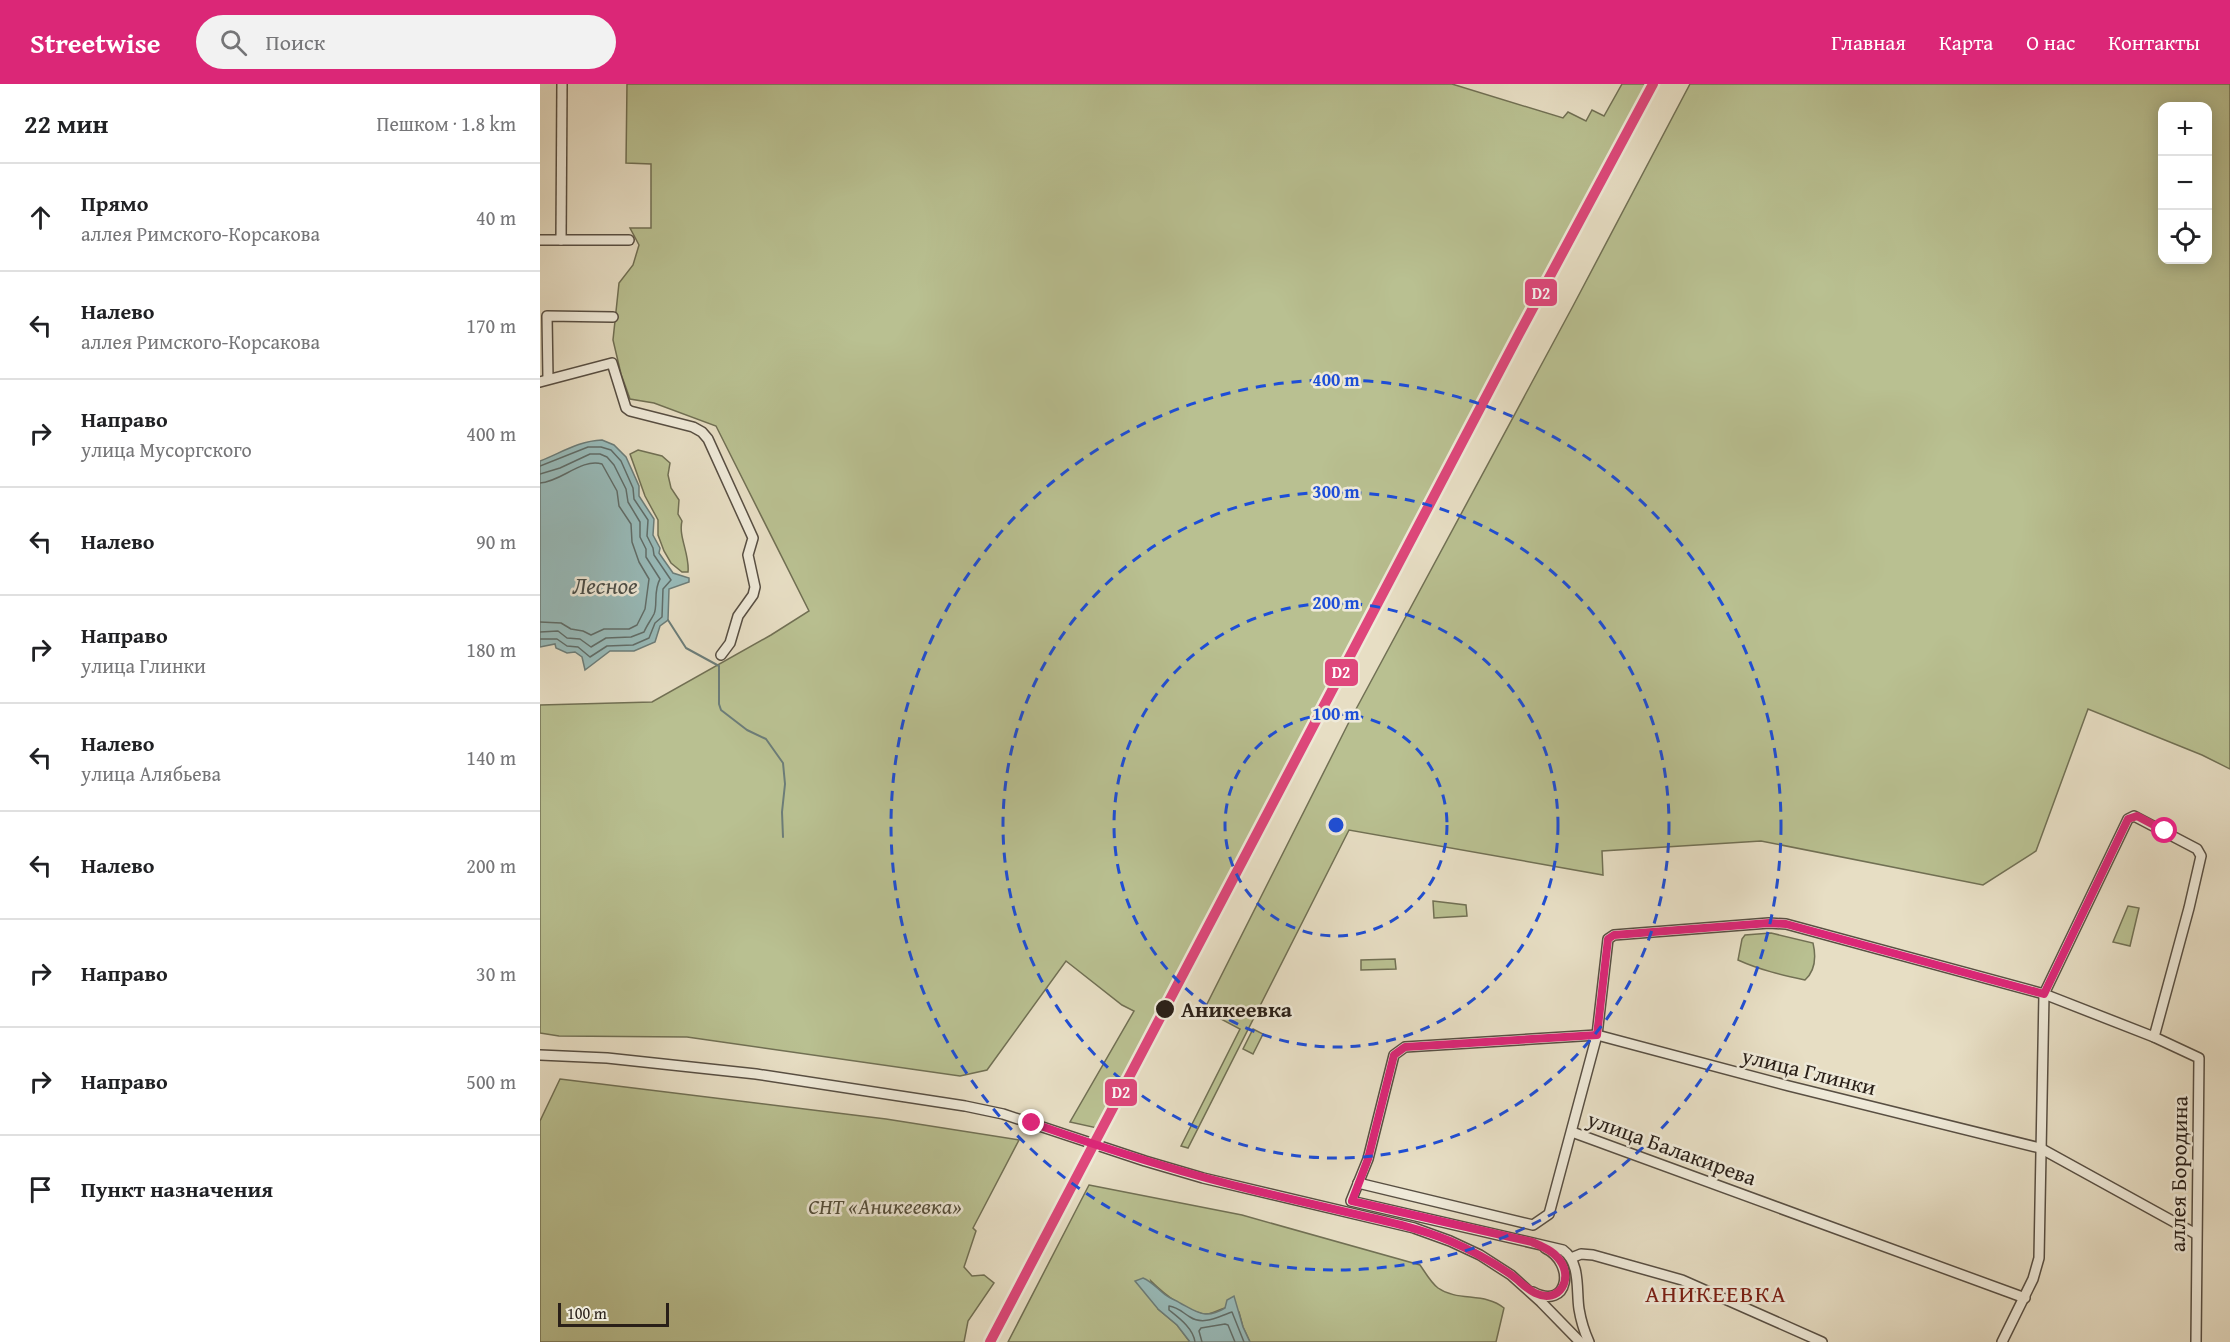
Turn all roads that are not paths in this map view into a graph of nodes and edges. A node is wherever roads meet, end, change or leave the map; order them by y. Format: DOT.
graph roads {
  1 [pos="562,84"];
  2 [pos="540,240"];
  3 [pos="561,240"];
  4 [pos="629,240"];
  5 [pos="613,317"];
  6 [pos="544,380"];
  7 [pos="721,655"];
  8 [pos="2044,994"];
  9 [pos="1597,1035"];
  10 [pos="2154,1037"];
  11 [pos="540,1055"];
  12 [pos="1572,1132"];
  13 [pos="2040,1149"];
  14 [pos="1358,1183"];
  15 [pos="2196,1234"];
  16 [pos="1532,1242"];
  17 [pos="1571,1258"];
  18 [pos="1526,1288"];
  19 [pos="2025,1298"];
  20 [pos="1580,1342"];
  21 [pos="1589,1342"];
  22 [pos="1822,1342"];
  23 [pos="2002,1342"];
  24 [pos="2196,1342"];
  1 -- 3 [label="street"];
  2 -- 3 [label="street"];
  3 -- 4 [label="street"];
  5 -- 6 [label="street"];
  6 -- 7 [label="street"];
  8 -- 9 [label="street"];
  8 -- 10 [label="street"];
  8 -- 10 [label="street"];
  8 -- 13 [label="street"];
  9 -- 12 [label="street"];
  9 -- 13 [label="street, улица Глинки"];
  9 -- 14 [label="street, улица Глинки"];
  10 -- 15 [label="street, аллея Бородина"];
  11 -- 18 [label="street"];
  12 -- 14 [label="street, улица Балакирева"];
  12 -- 19 [label="street, улица Балакирева"];
  13 -- 15 [label="street, улица Глинки"];
  13 -- 19 [label="street"];
  14 -- 16 [label="street"];
  15 -- 24 [label="street, аллея Бородина"];
  16 -- 17 [label="street"];
  16 -- 18 [label="street"];
  17 -- 21 [label="street"];
  17 -- 22 [label="street"];
  18 -- 20 [label="street"];
  19 -- 23 [label="street"];
}
